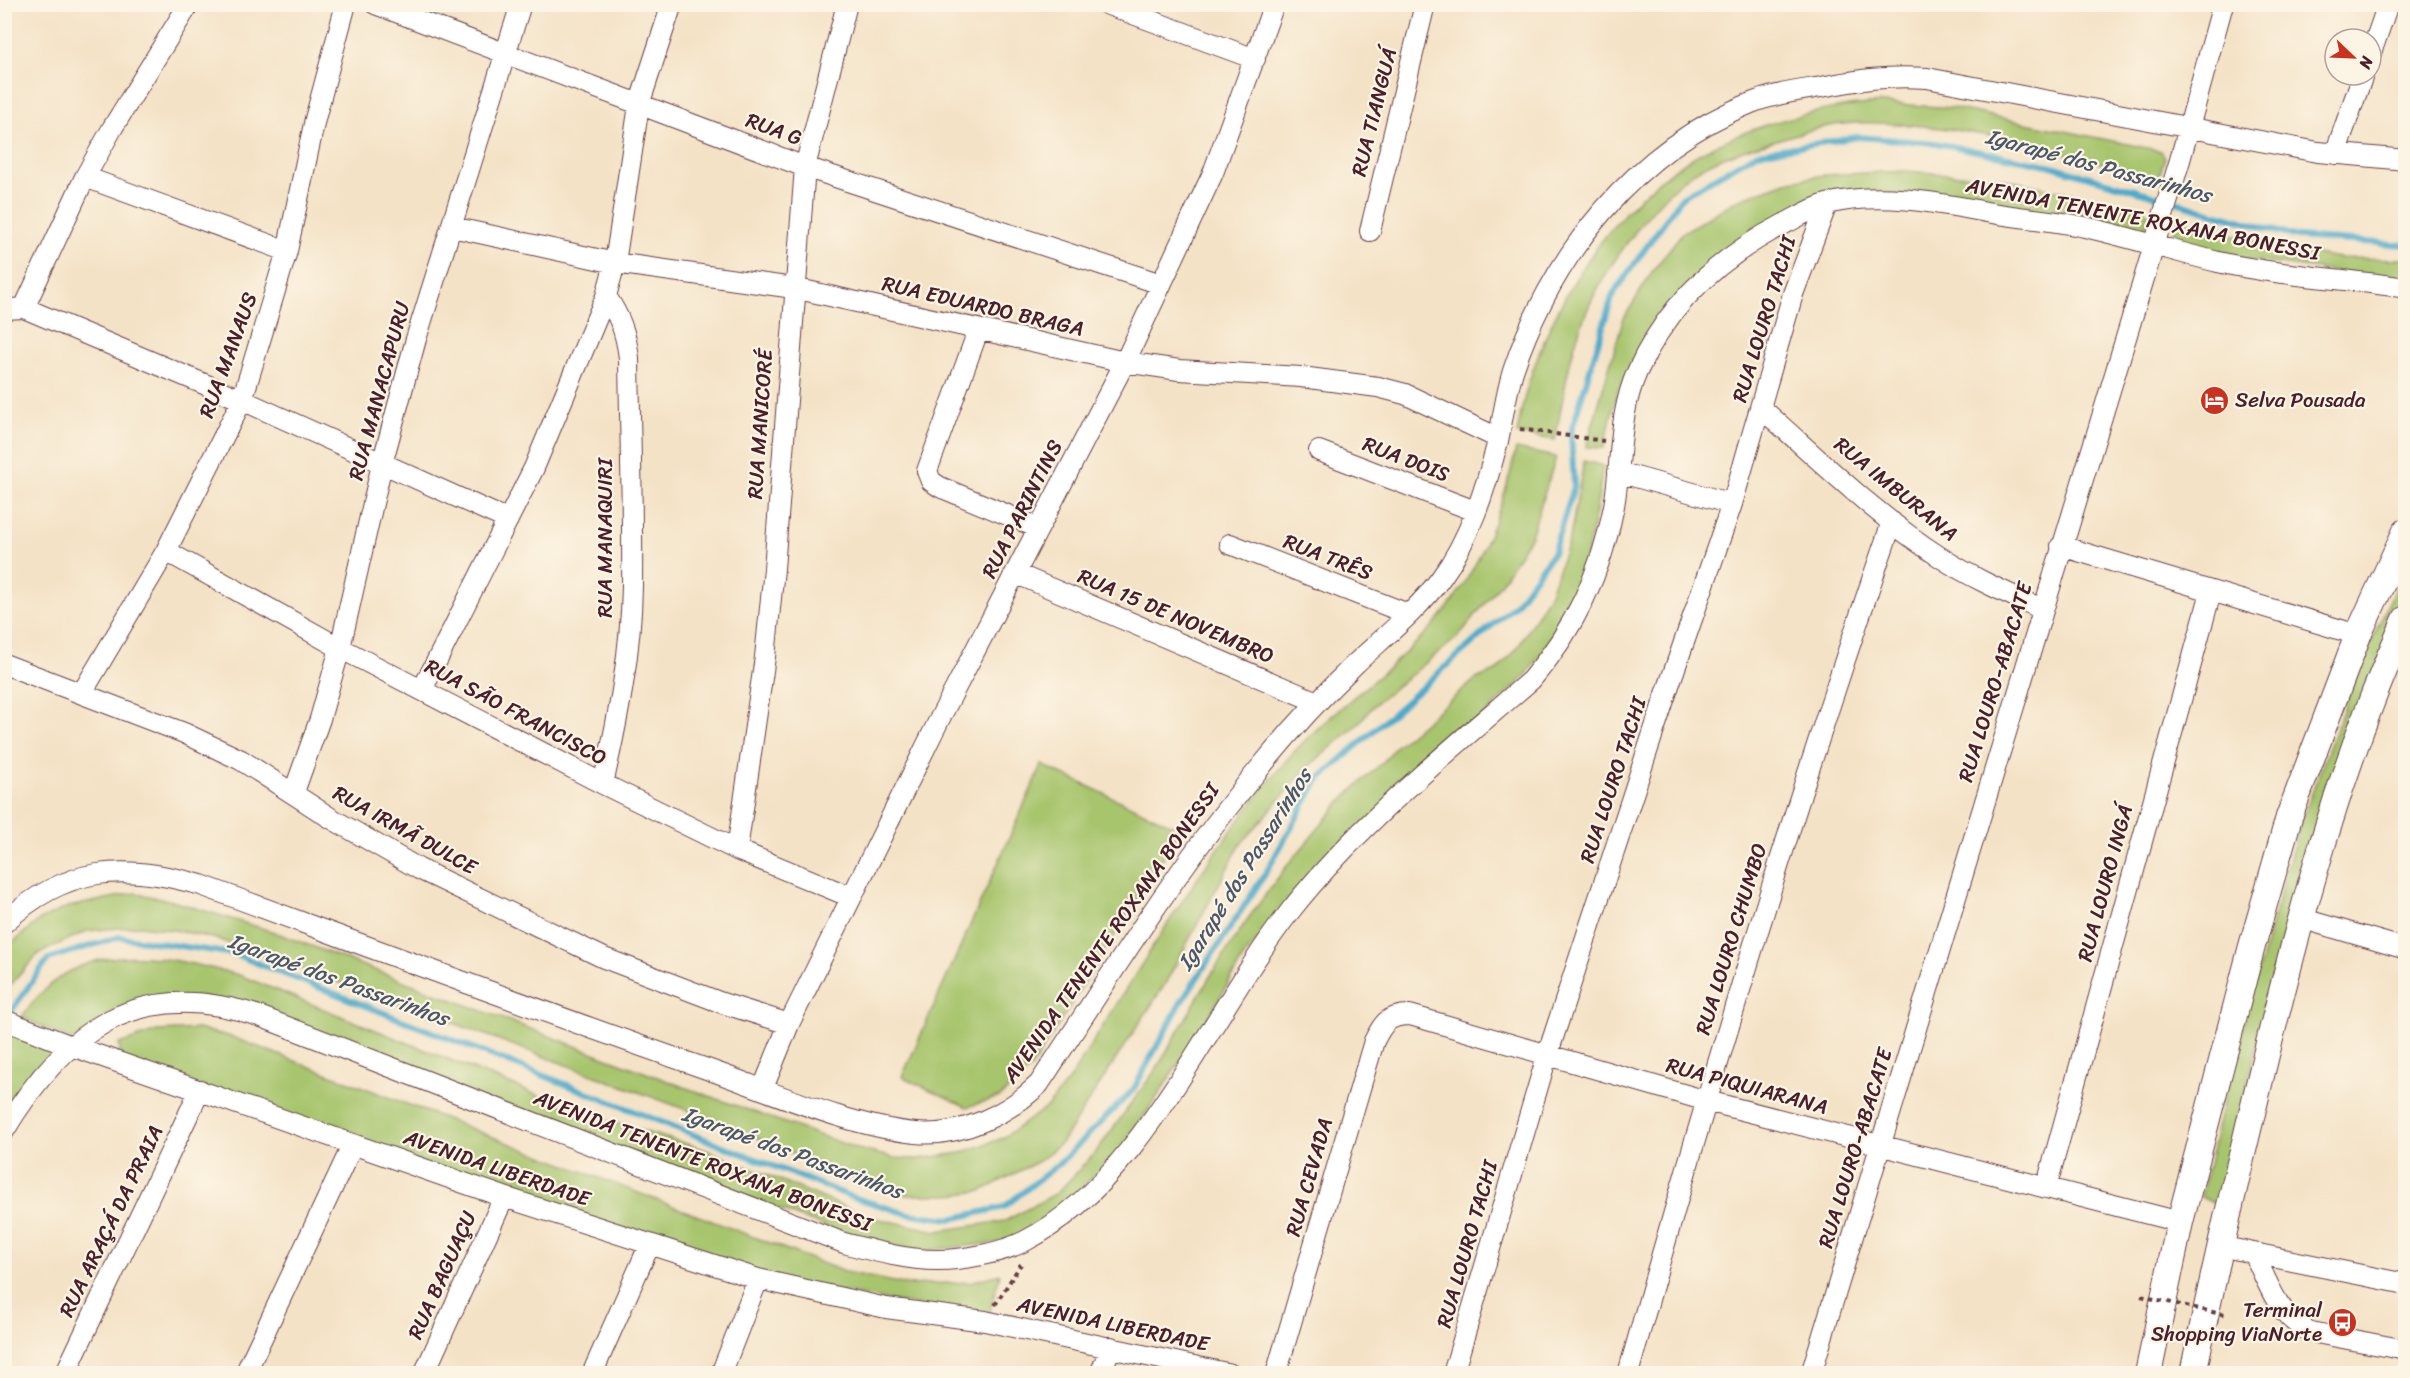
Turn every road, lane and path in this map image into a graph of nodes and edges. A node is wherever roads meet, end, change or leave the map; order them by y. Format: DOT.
graph roads {
  1 [pos="189,4"];
  2 [pos="346,4"];
  3 [pos="375,4"];
  4 [pos="521,4"];
  5 [pos="672,4"];
  6 [pos="847,4"];
  7 [pos="1106,4"];
  8 [pos="1274,4"];
  9 [pos="1425,4"];
  10 [pos="2223,4"];
  11 [pos="2388,4"];
  12 [pos="1137,10"];
  13 [pos="2380,27"];
  14 [pos="504,54"];
  15 [pos="1255,58"];
  16 [pos="2359,87"];
  17 [pos="639,105"];
  18 [pos="2188,128"];
  19 [pos="2335,154"];
  20 [pos="2406,160"];
  21 [pos="805,167"];
  22 [pos="85,177"];
  23 [pos="1827,204"];
  24 [pos="452,227"];
  25 [pos="1370,231"];
  26 [pos="2153,244"];
  27 [pos="288,251"];
  28 [pos="615,263"];
  29 [pos="1161,284"];
  30 [pos="794,288"];
  31 [pos="2406,288"];
  32 [pos="606,296"];
  33 [pos="14,309"];
  34 [pos="978,331"];
  35 [pos="1125,362"];
  36 [pos="242,400"];
  37 [pos="1761,408"];
  38 [pos="1505,432"];
  39 [pos="1607,442"];
  40 [pos="1319,451"];
  41 [pos="382,464"];
  42 [pos="1618,472"];
  43 [pos="1732,504"];
  44 [pos="1475,511"];
  45 [pos="508,520"];
  46 [pos="1892,522"];
  47 [pos="1039,528"];
  48 [pos="2406,531"];
  49 [pos="1230,544"];
  50 [pos="2061,546"];
  51 [pos="166,551"];
  52 [pos="1017,574"];
  53 [pos="2211,591"];
  54 [pos="2042,609"];
  55 [pos="1408,614"];
  56 [pos="2403,629"];
  57 [pos="2358,635"];
  58 [pos="340,648"];
  59 [pos="4,664"];
  60 [pos="422,690"];
  61 [pos="82,693"];
  62 [pos="1317,702"];
  63 [pos="603,784"];
  64 [pos="294,792"];
  65 [pos="737,850"];
  66 [pos="851,897"];
  67 [pos="2300,918"];
  68 [pos="4,923"];
  69 [pos="2406,949"];
  70 [pos="1410,1015"];
  71 [pos="4,1020"];
  72 [pos="789,1024"];
  73 [pos="69,1045"];
  74 [pos="1547,1056"];
  75 [pos="764,1088"];
  76 [pos="200,1090"];
  77 [pos="1707,1101"];
  78 [pos="4,1131"];
  79 [pos="353,1144"];
  80 [pos="1881,1146"];
  81 [pos="2046,1188"];
  82 [pos="504,1197"];
  83 [pos="2180,1222"];
  84 [pos="649,1246"];
  85 [pos="2219,1246"];
  86 [pos="2254,1253"];
  87 [pos="1023,1262"];
  88 [pos="758,1279"];
  89 [pos="2406,1284"];
  90 [pos="2141,1296"];
  91 [pos="2226,1315"];
  92 [pos="985,1321"];
  93 [pos="1111,1347"];
  94 [pos="2406,1350"];
  95 [pos="65,1374"];
  96 [pos="245,1374"];
  97 [pos="424,1374"];
  98 [pos="592,1374"];
  99 [pos="720,1374"];
  100 [pos="1100,1374"];
  101 [pos="1231,1374"];
  102 [pos="1276,1374"];
  103 [pos="1453,1374"];
  104 [pos="1628,1374"];
  105 [pos="1811,1374"];
  106 [pos="2148,1374"];
  107 [pos="2193,1374"];
  1 -- 22 [label="street"];
  2 -- 27 [label="street, RUA MANAUS"];
  3 -- 14 [label="street, RUA G"];
  4 -- 14 [label="street, RUA MANACAPURU"];
  5 -- 17 [label="street"];
  6 -- 21 [label="street, RUA MANICORÉ"];
  7 -- 12 [label="street"];
  8 -- 15 [label="street, RUA PARINTINS"];
  9 -- 25 [label="street, RUA TIANGUÁ"];
  10 -- 18 [label="street, RUA LOURO-ABACATE"];
  11 -- 13 [label="street"];
  12 -- 15 [label="street"];
  14 -- 17 [label="street, RUA G"];
  14 -- 24 [label="street, RUA MANACAPURU"];
  15 -- 29 [label="street, RUA PARINTINS"];
  16 -- 19 [label="street"];
  17 -- 21 [label="street, RUA G"];
  17 -- 28 [label="street"];
  18 -- 19 [label="street, AVENIDA TENENTE ROXANA BONESSI"];
  18 -- 26 [label="street, RUA LOURO-ABACATE"];
  18 -- 38 [label="street, AVENIDA TENENTE ROXANA BONESSI"];
  19 -- 20 [label="street, AVENIDA TENENTE ROXANA BONESSI"];
  21 -- 29 [label="street, RUA G"];
  21 -- 30 [label="street, RUA MANICORÉ"];
  22 -- 27 [label="street"];
  22 -- 33 [label="street"];
  23 -- 26 [label="street, AVENIDA TENENTE ROXANA BONESSI"];
  23 -- 37 [label="street, RUA LOURO TACHI"];
  23 -- 42 [label="street, AVENIDA TENENTE ROXANA BONESSI"];
  24 -- 28 [label="street, RUA EDUARDO BRAGA"];
  24 -- 41 [label="street, RUA MANACAPURU"];
  26 -- 31 [label="street, AVENIDA TENENTE ROXANA BONESSI"];
  26 -- 50 [label="street, RUA LOURO-ABACATE"];
  27 -- 36 [label="street, RUA MANAUS"];
  28 -- 30 [label="street, RUA EDUARDO BRAGA"];
  28 -- 32 [label="street"];
  29 -- 35 [label="street, RUA PARINTINS"];
  30 -- 34 [label="street, RUA EDUARDO BRAGA"];
  30 -- 65 [label="street, RUA MANICORÉ"];
  32 -- 45 [label="street"];
  32 -- 63 [label="street, RUA MANAQUIRI"];
  33 -- 36 [label="street"];
  34 -- 35 [label="street, RUA EDUARDO BRAGA"];
  34 -- 47 [label="street"];
  35 -- 38 [label="street, RUA EDUARDO BRAGA"];
  35 -- 47 [label="street, RUA PARINTINS"];
  36 -- 41 [label="street"];
  36 -- 51 [label="street, RUA MANAUS"];
  37 -- 43 [label="street, RUA LOURO TACHI"];
  37 -- 46 [label="street, RUA IMBURANA"];
  38 -- 39 [label="path"];
  38 -- 44 [label="street, AVENIDA TENENTE ROXANA BONESSI"];
  40 -- 44 [label="street, RUA DOIS"];
  41 -- 45 [label="street"];
  41 -- 58 [label="street, RUA MANACAPURU"];
  42 -- 43 [label="street"];
  42 -- 73 [label="street, AVENIDA TENENTE ROXANA BONESSI"];
  43 -- 74 [label="street, RUA LOURO TACHI"];
  44 -- 55 [label="street, AVENIDA TENENTE ROXANA BONESSI"];
  45 -- 60 [label="street"];
  46 -- 54 [label="street, RUA IMBURANA"];
  46 -- 77 [label="street, RUA LOURO CHUMBO"];
  47 -- 52 [label="street, RUA PARINTINS"];
  48 -- 57 [label="main road"];
  49 -- 55 [label="street, RUA TRÊS"];
  50 -- 53 [label="street"];
  50 -- 54 [label="street, RUA LOURO-ABACATE"];
  51 -- 58 [label="street, RUA SÃO FRANCISCO"];
  51 -- 61 [label="street, RUA MANAUS"];
  52 -- 62 [label="street, RUA 15 DE NOVEMBRO"];
  52 -- 66 [label="street, RUA PARINTINS"];
  53 -- 57 [label="street"];
  53 -- 81 [label="street, RUA LOURO INGÁ"];
  54 -- 80 [label="street, RUA LOURO-ABACATE"];
  55 -- 62 [label="street, AVENIDA TENENTE ROXANA BONESSI"];
  56 -- 67 [label="main road"];
  57 -- 83 [label="main road"];
  58 -- 60 [label="street, RUA SÃO FRANCISCO"];
  58 -- 64 [label="street, RUA MANACAPURU"];
  59 -- 61 [label="street, RUA IRMÃ DULCE"];
  60 -- 63 [label="street, RUA SÃO FRANCISCO"];
  61 -- 64 [label="street, RUA IRMÃ DULCE"];
  62 -- 75 [label="street, AVENIDA TENENTE ROXANA BONESSI"];
  63 -- 65 [label="street, RUA SÃO FRANCISCO"];
  64 -- 72 [label="street, RUA IRMÃ DULCE"];
  65 -- 66 [label="street, RUA SÃO FRANCISCO"];
  66 -- 72 [label="street, RUA PARINTINS"];
  67 -- 69 [label="street"];
  67 -- 85 [label="main road"];
  68 -- 75 [label="street, AVENIDA TENENTE ROXANA BONESSI"];
  70 -- 74 [label="street, RUA PIQUIARANA"];
  70 -- 102 [label="street, RUA CEVADA"];
  71 -- 73 [label="street, AVENIDA LIBERDADE"];
  72 -- 75 [label="street, RUA PARINTINS"];
  73 -- 76 [label="street, AVENIDA LIBERDADE"];
  73 -- 78 [label="street, AVENIDA TENENTE ROXANA BONESSI"];
  74 -- 77 [label="street, RUA PIQUIARANA"];
  74 -- 103 [label="street, RUA LOURO TACHI"];
  76 -- 79 [label="street, AVENIDA LIBERDADE"];
  76 -- 95 [label="street, RUA ARAÇÁ DA PRAIA"];
  77 -- 80 [label="street, RUA PIQUIARANA"];
  77 -- 104 [label="street, RUA LOURO CHUMBO"];
  79 -- 82 [label="street, AVENIDA LIBERDADE"];
  79 -- 96 [label="street"];
  80 -- 81 [label="street, RUA PIQUIARANA"];
  80 -- 105 [label="street, RUA LOURO-ABACATE"];
  81 -- 83 [label="street, RUA PIQUIARANA"];
  82 -- 84 [label="street, AVENIDA LIBERDADE"];
  82 -- 97 [label="street, RUA BAGUAÇU"];
  83 -- 106 [label="main road"];
  84 -- 88 [label="street, AVENIDA LIBERDADE"];
  84 -- 98 [label="street"];
  85 -- 86 [label="street"];
  85 -- 107 [label="main road"];
  86 -- 89 [label="street"];
  86 -- 94 [label="street"];
  87 -- 92 [label="path, AVENIDA LIBERDADE"];
  88 -- 92 [label="street, AVENIDA LIBERDADE"];
  88 -- 99 [label="street"];
  90 -- 91 [label="path, bridge"];
  92 -- 93 [label="street, AVENIDA LIBERDADE"];
  93 -- 100 [label="street"];
  93 -- 101 [label="street, AVENIDA LIBERDADE"];
}
